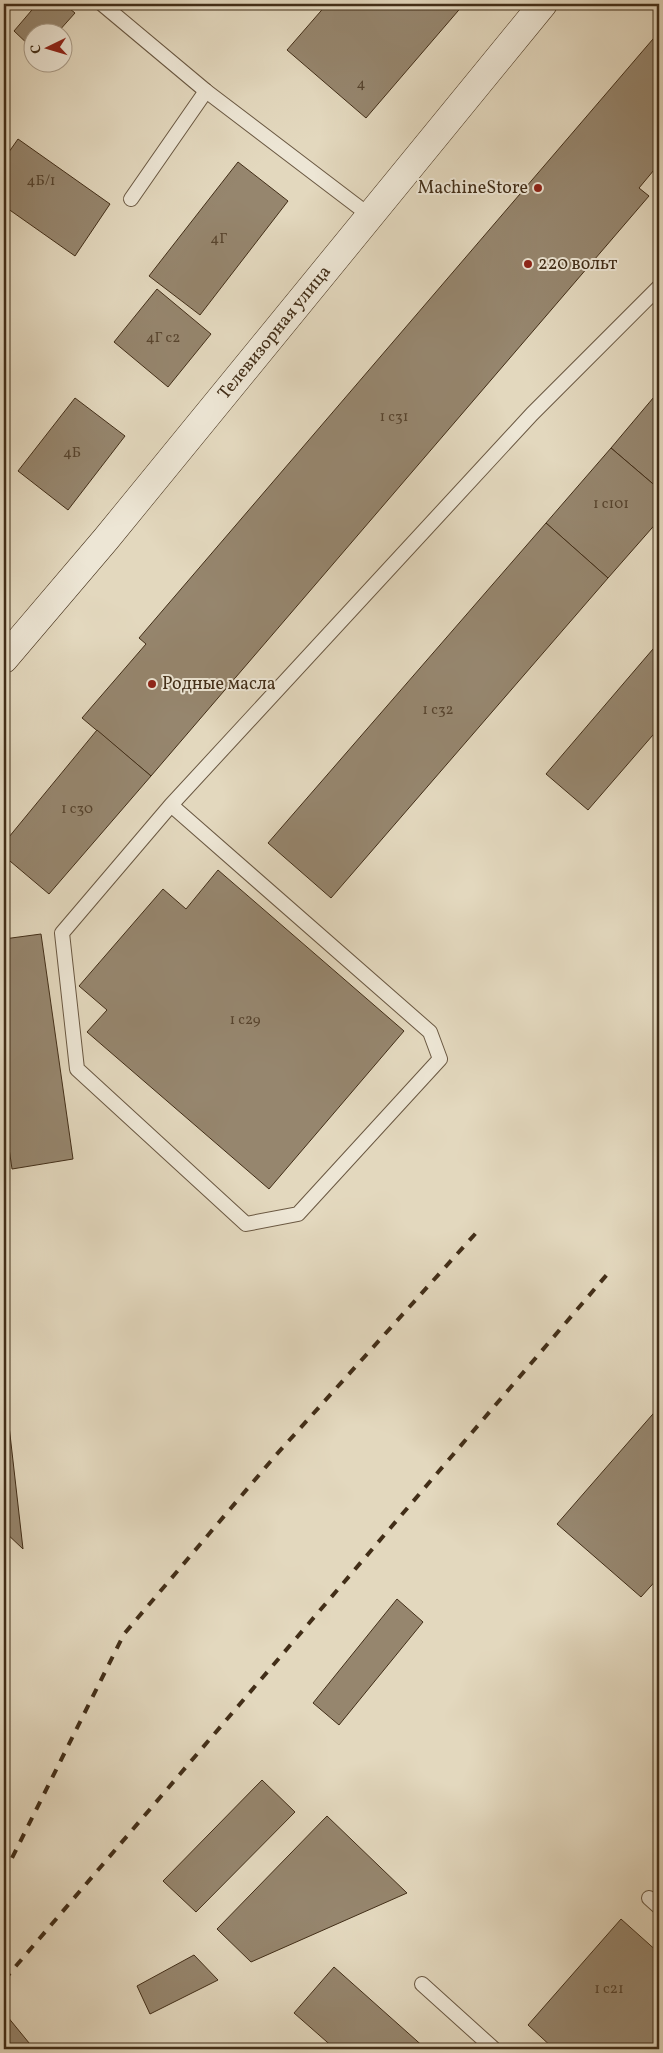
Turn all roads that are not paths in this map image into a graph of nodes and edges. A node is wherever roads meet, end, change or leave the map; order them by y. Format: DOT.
graph roads {
  1 [pos="102,4"];
  2 [pos="543,4"];
  3 [pos="206,91"];
  4 [pos="131,199"];
  5 [pos="369,215"];
  6 [pos="657,293"];
  7 [pos="4,659"];
  8 [pos="171,805"];
  9 [pos="422,1984"];
  10 [pos="494,2049"];
  1 -- 3 [label="lane"];
  2 -- 5 [label="street, Телевизорная улица"];
  3 -- 4 [label="lane"];
  3 -- 5 [label="lane"];
  5 -- 7 [label="street, Телевизорная улица"];
  6 -- 8 [label="lane"];
  8 -- 8 [label="lane"];
  9 -- 10 [label="lane"];
}
